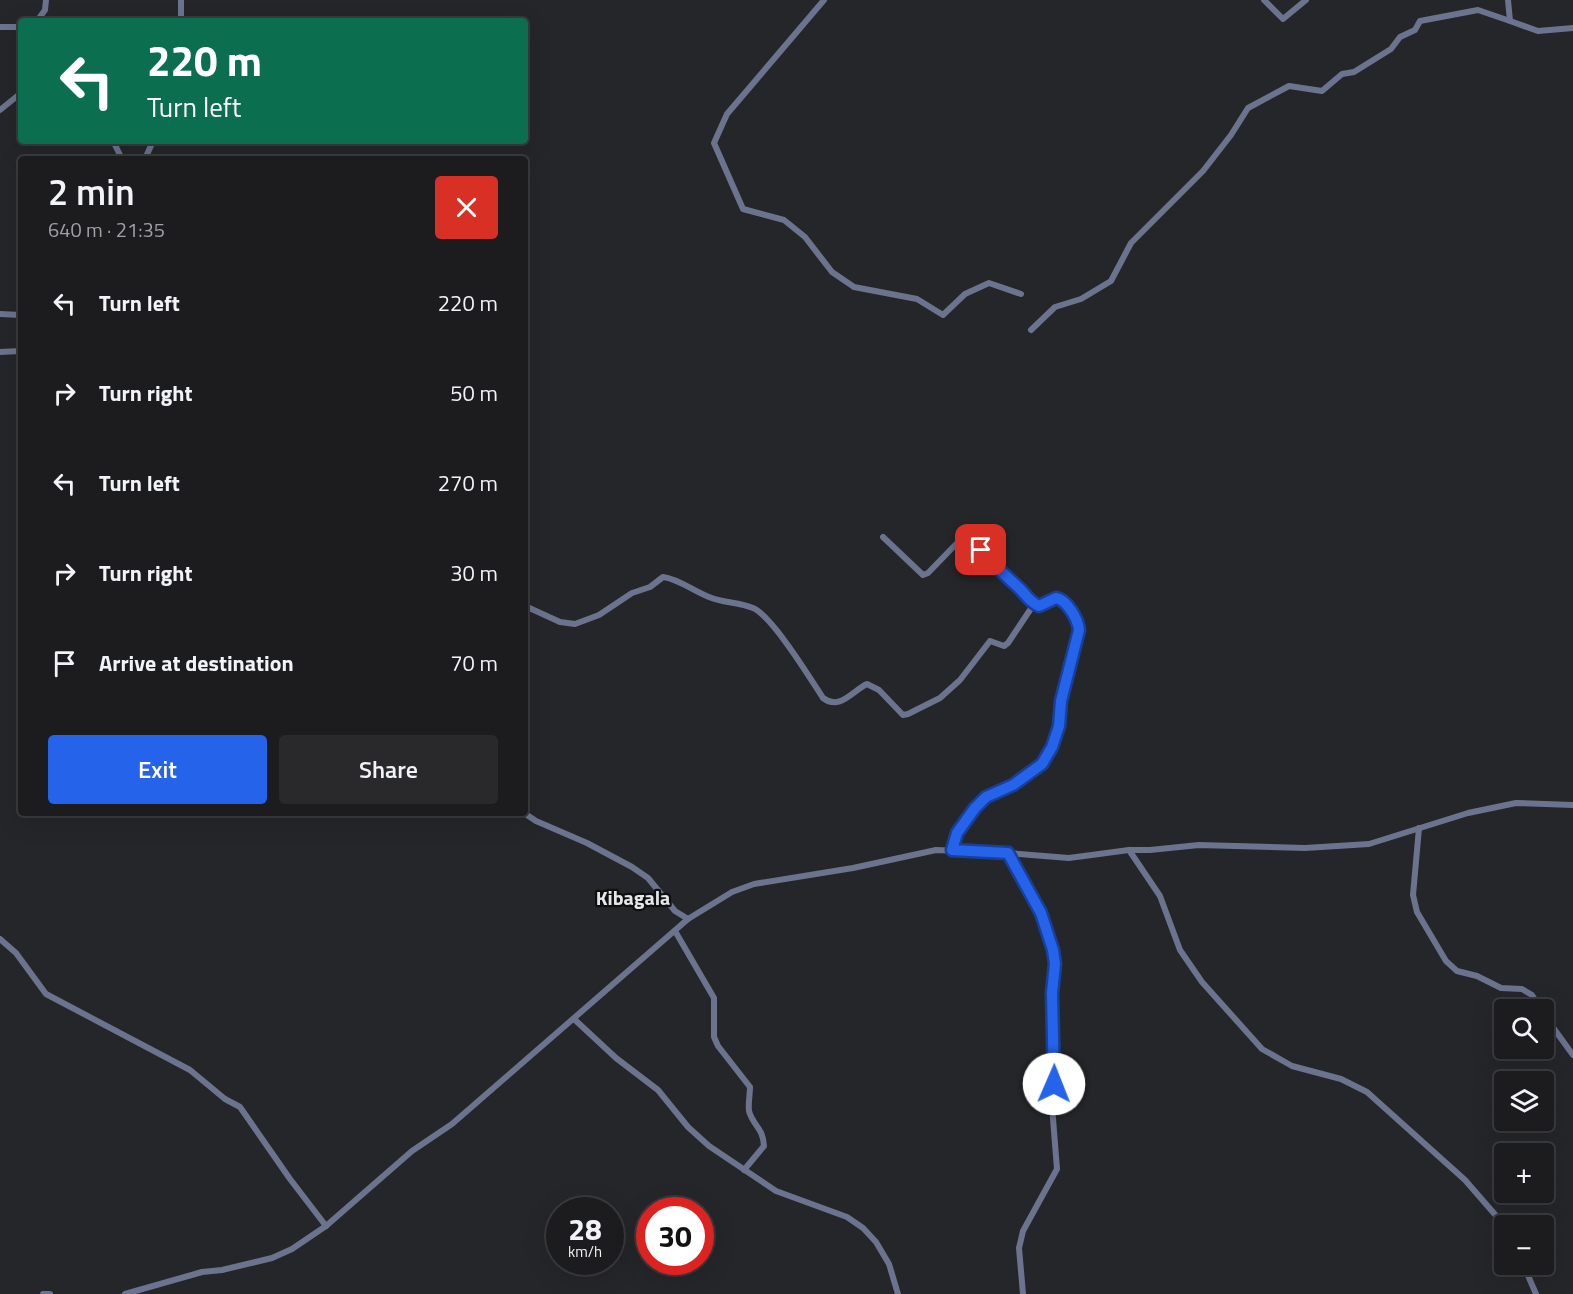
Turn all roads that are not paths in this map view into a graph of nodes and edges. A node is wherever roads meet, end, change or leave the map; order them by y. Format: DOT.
graph roads {
  1 [pos="46,0"];
  2 [pos="181,0"];
  3 [pos="824,0"];
  4 [pos="1264,0"];
  5 [pos="1306,0"];
  6 [pos="1508,0"];
  7 [pos="39,18"];
  8 [pos="181,18"];
  9 [pos="1510,21"];
  10 [pos="0,27"];
  11 [pos="18,27"];
  12 [pos="1573,28"];
  13 [pos="18,95"];
  14 [pos="0,110"];
  15 [pos="1020,294"];
  16 [pos="0,314"];
  17 [pos="18,315"];
  18 [pos="1031,330"];
  19 [pos="18,351"];
  20 [pos="0,352"];
  21 [pos="883,537"];
  22 [pos="1034,604"];
  23 [pos="528,607"];
  24 [pos="1573,805"];
  25 [pos="528,816"];
  26 [pos="1419,828"];
  27 [pos="952,850"];
  28 [pos="1129,850"];
  29 [pos="1008,853"];
  30 [pos="688,919"];
  31 [pos="675,931"];
  32 [pos="0,939"];
  33 [pos="1534,999"];
  34 [pos="574,1019"];
  35 [pos="1554,1029"];
  36 [pos="1573,1055"];
  37 [pos="744,1170"];
  38 [pos="1495,1215"];
  39 [pos="326,1226"];
  40 [pos="1528,1275"];
  41 [pos="43,1294"];
  42 [pos="50,1294"];
  43 [pos="125,1294"];
  44 [pos="898,1294"];
  45 [pos="1023,1294"];
  46 [pos="1536,1294"];
  1 -- 7 [label="street"];
  2 -- 8 [label="street"];
  3 -- 15 [label="street"];
  4 -- 5 [label="street"];
  6 -- 9 [label="street"];
  9 -- 12 [label="street"];
  9 -- 18 [label="street"];
  10 -- 11 [label="street"];
  13 -- 14 [label="street"];
  16 -- 17 [label="street"];
  19 -- 20 [label="street"];
  21 -- 22 [label="street"];
  22 -- 23 [label="street"];
  22 -- 27 [label="street"];
  24 -- 26 [label="street"];
  25 -- 30 [label="street"];
  26 -- 28 [label="street"];
  26 -- 33 [label="street"];
  27 -- 29 [label="street"];
  27 -- 30 [label="street"];
  28 -- 29 [label="street"];
  28 -- 38 [label="street"];
  29 -- 45 [label="street"];
  30 -- 31 [label="street"];
  31 -- 34 [label="street"];
  31 -- 37 [label="street"];
  32 -- 39 [label="street"];
  34 -- 37 [label="street"];
  34 -- 39 [label="street"];
  35 -- 36 [label="street"];
  37 -- 44 [label="street"];
  39 -- 43 [label="street"];
  40 -- 46 [label="street"];
  41 -- 42 [label="street"];
}
